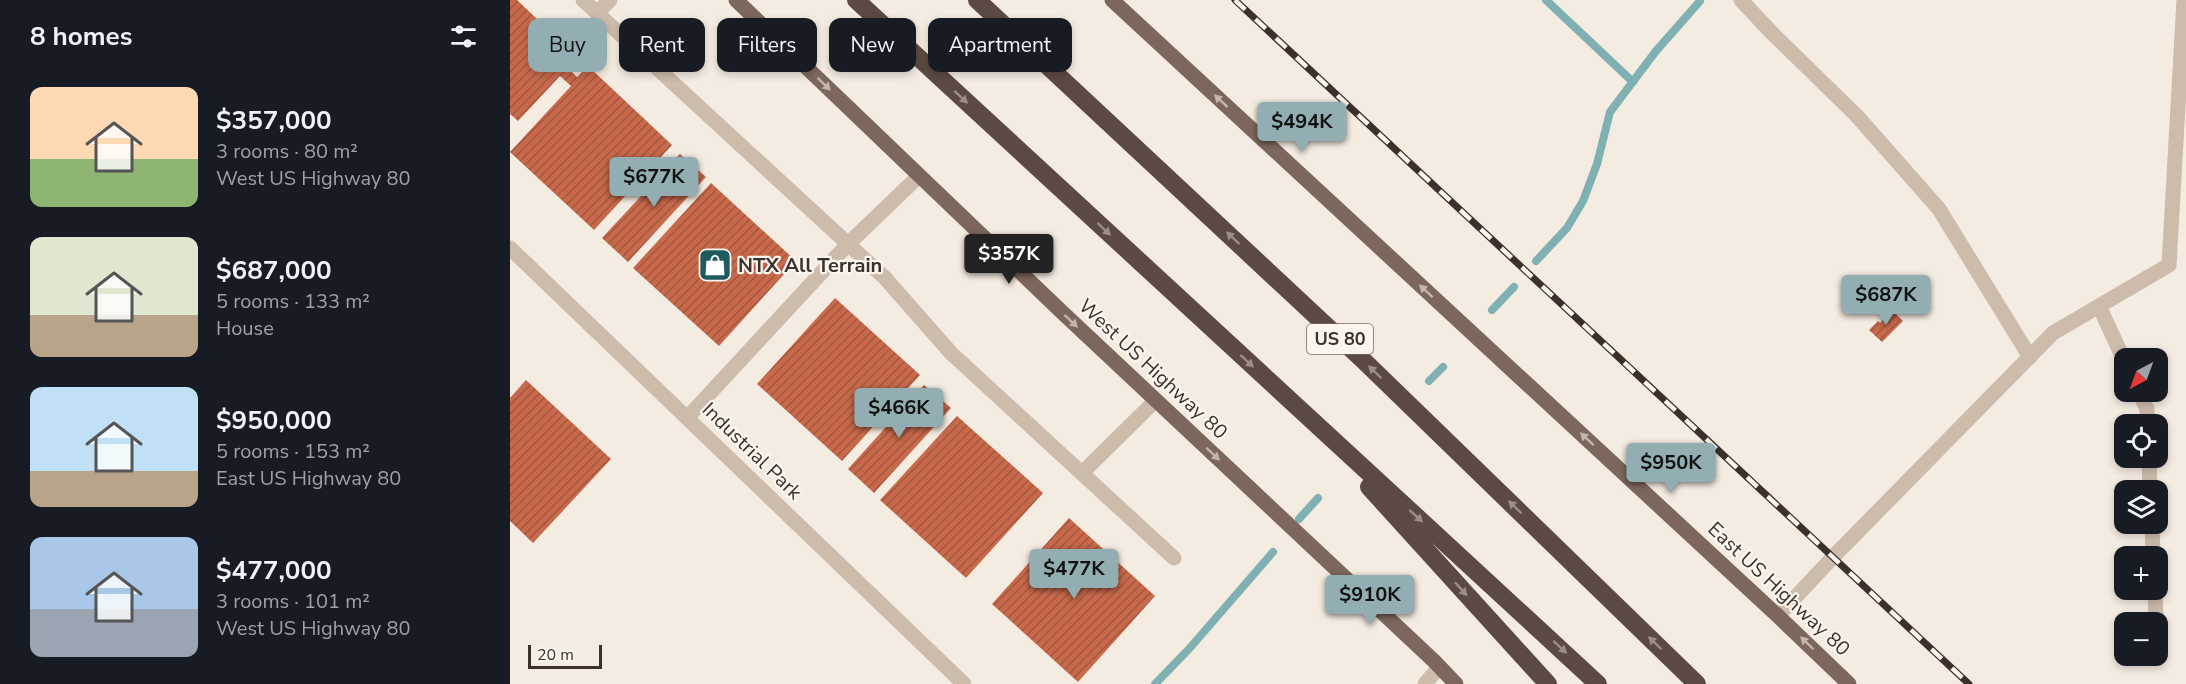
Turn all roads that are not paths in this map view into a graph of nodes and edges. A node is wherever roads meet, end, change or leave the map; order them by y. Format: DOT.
graph roads {
  1 [pos="583,0"];
  2 [pos="610,0"];
  3 [pos="736,0"];
  4 [pos="856,0"];
  5 [pos="977,0"];
  6 [pos="1112,0"];
  7 [pos="1742,0"];
  8 [pos="2184,0"];
  9 [pos="597,13"];
  10 [pos="919,176"];
  11 [pos="848,244"];
  12 [pos="510,248"];
  13 [pos="2099,306"];
  14 [pos="2118,348"];
  15 [pos="2030,357"];
  16 [pos="1155,400"];
  17 [pos="1295,405"];
  18 [pos="687,418"];
  19 [pos="1082,473"];
  20 [pos="1174,558"];
  21 [pos="1778,616"];
  22 [pos="1439,667"];
  23 [pos="964,684"];
  24 [pos="1425,684"];
  25 [pos="1456,684"];
  26 [pos="1548,684"];
  27 [pos="1598,684"];
  28 [pos="1697,684"];
  29 [pos="1849,684"];
  1 -- 9 [label="lane"];
  2 -- 9 [label="lane"];
  3 -- 10 [label="main road, West US Highway 80, one-way"];
  4 -- 17 [label="highway, one-way"];
  28 -- 5 [label="highway, US 80, one-way"];
  21 -- 6 [label="main road, East US Highway 80, one-way"];
  7 -- 15 [label="lane"];
  8 -- 13 [label="lane"];
  9 -- 11 [label="lane"];
  10 -- 11 [label="lane"];
  10 -- 16 [label="main road, West US Highway 80, one-way"];
  11 -- 18 [label="lane"];
  11 -- 19 [label="lane"];
  12 -- 18 [label="lane, Industrial Park"];
  13 -- 14 [label="lane"];
  13 -- 15 [label="lane"];
  15 -- 21 [label="lane"];
  16 -- 19 [label="lane"];
  16 -- 22 [label="main road, West US Highway 80, one-way"];
  17 -- 26 [label="highway, one-way"];
  17 -- 27 [label="highway, one-way"];
  18 -- 23 [label="lane, Industrial Park"];
  19 -- 20 [label="lane"];
  29 -- 21 [label="main road, East US Highway 80, one-way"];
  22 -- 24 [label="lane"];
  22 -- 25 [label="main road"];
}
